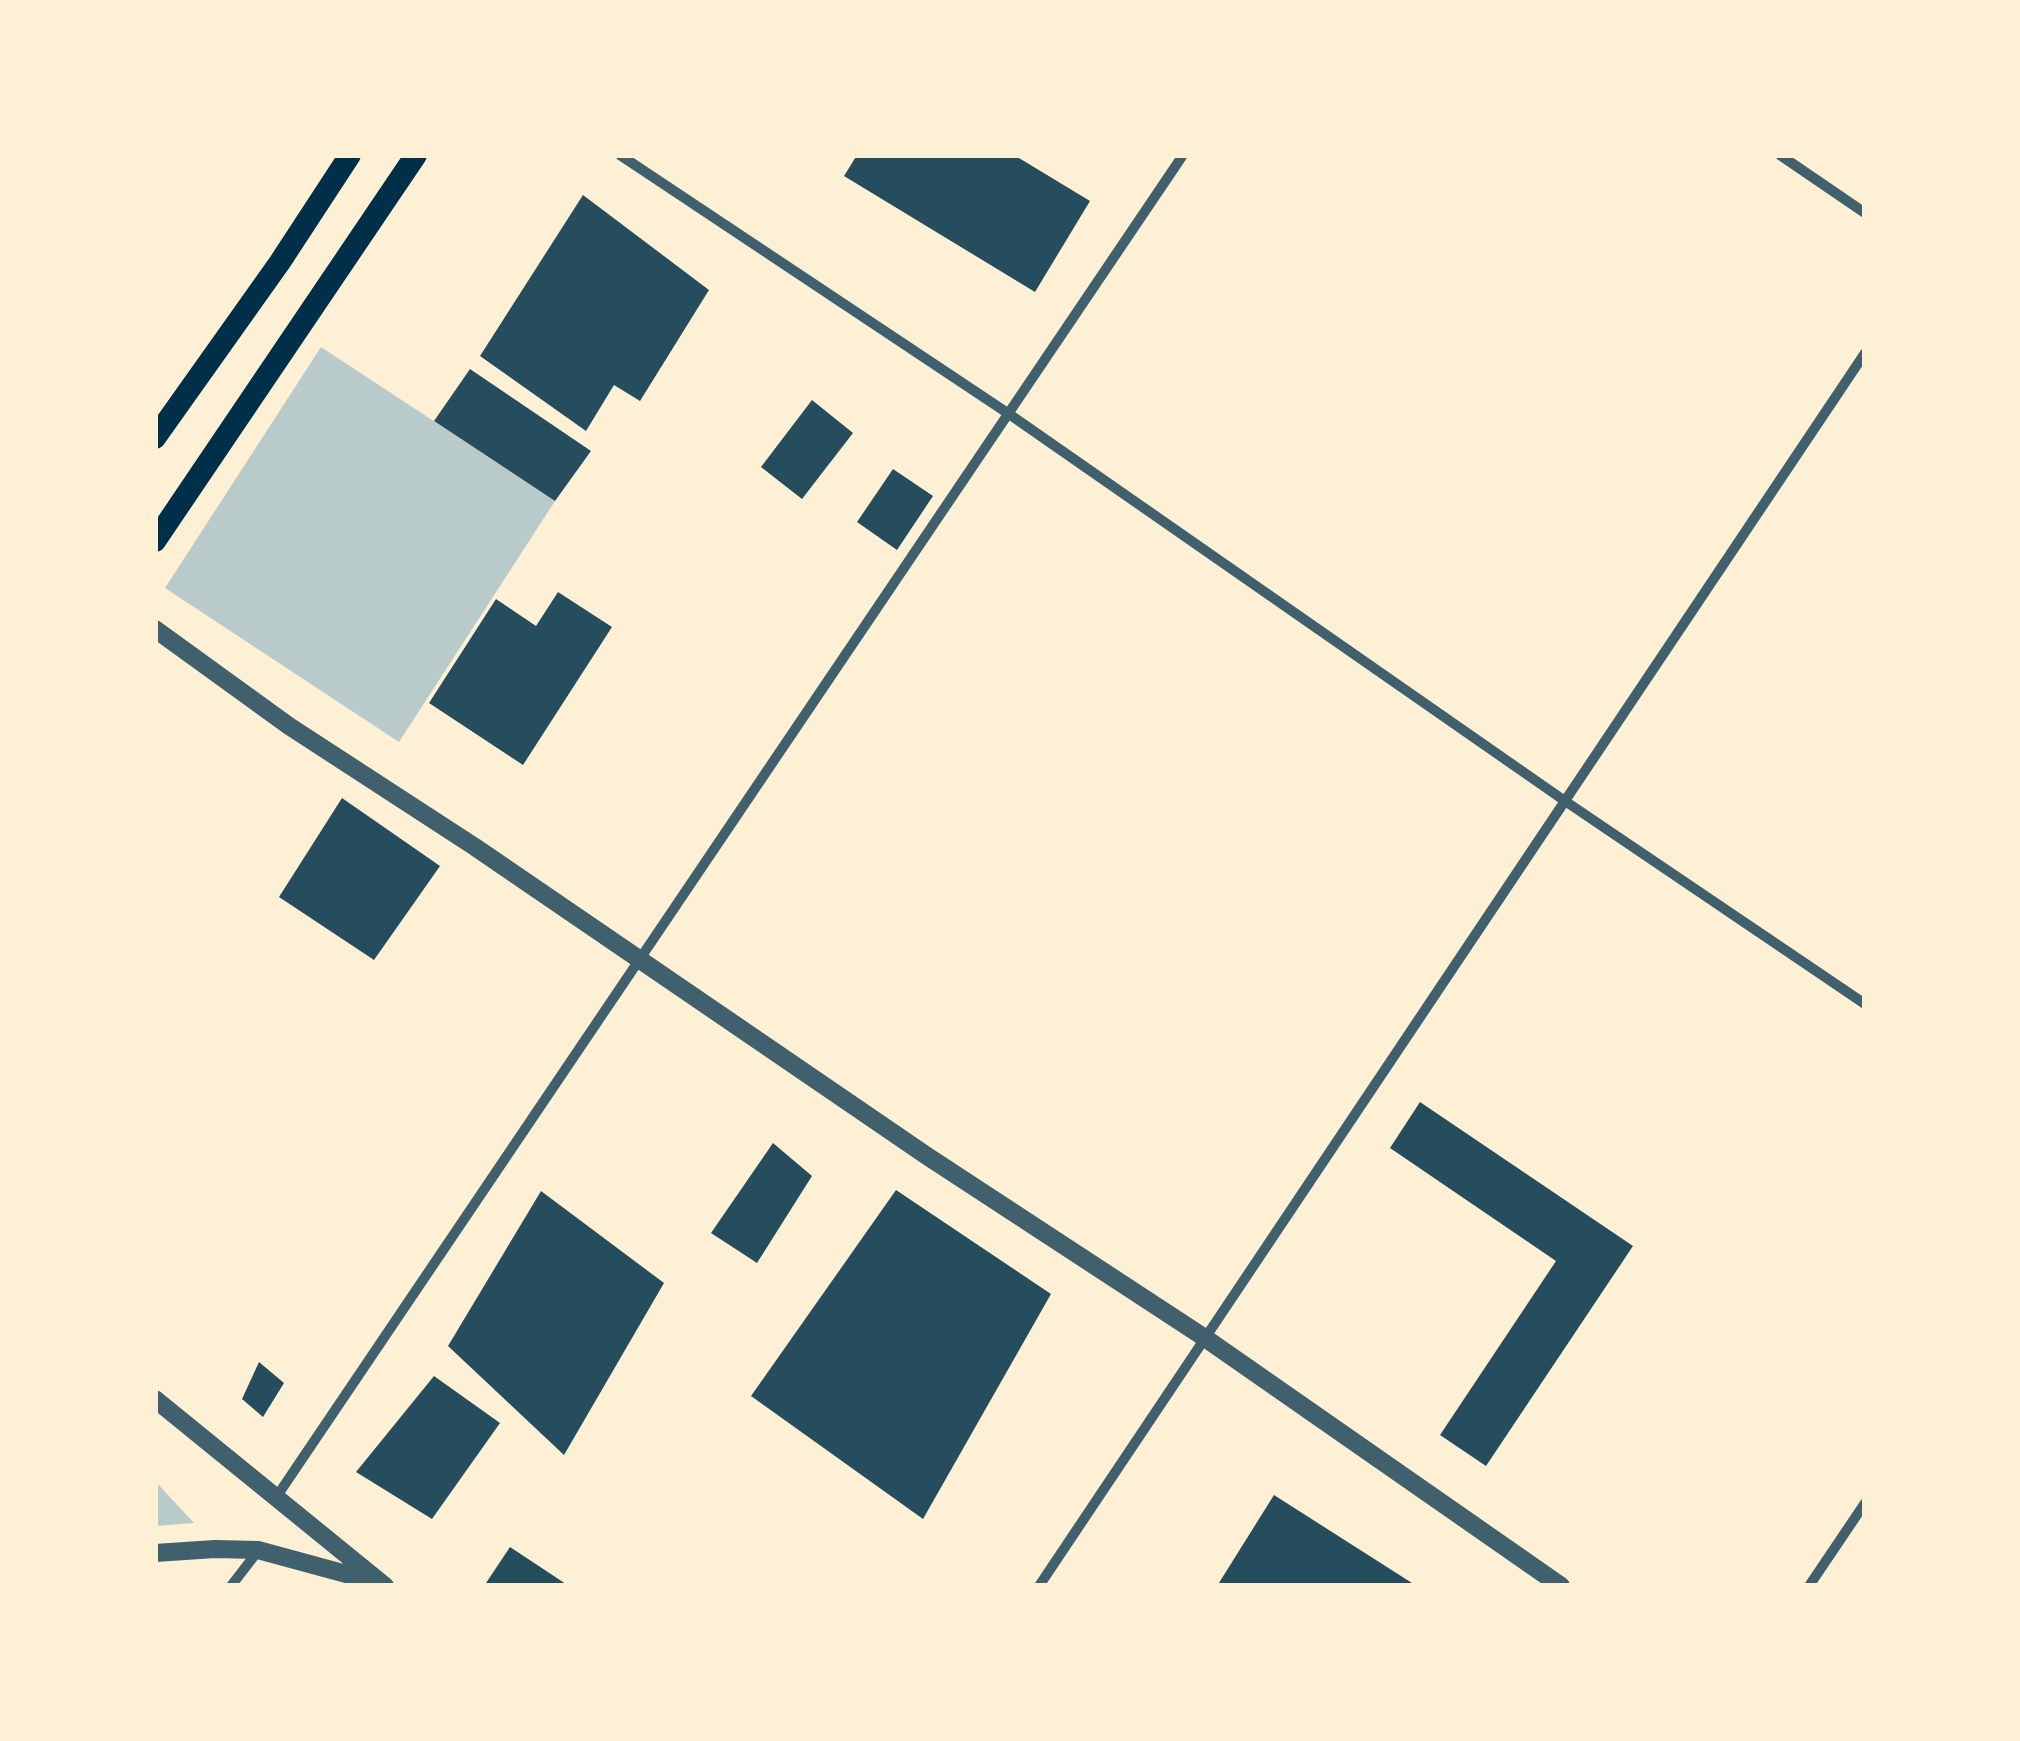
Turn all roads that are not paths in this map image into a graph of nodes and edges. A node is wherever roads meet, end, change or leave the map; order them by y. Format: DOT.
graph roads {
  1 [pos="350,155"];
  2 [pos="416,155"];
  3 [pos="620,155"];
  4 [pos="1183,155"];
  5 [pos="1780,155"];
  6 [pos="1865,213"];
  7 [pos="1865,353"];
  8 [pos="1009,414"];
  9 [pos="155,438"];
  10 [pos="155,541"];
  11 [pos="155,629"];
  12 [pos="1565,800"];
  13 [pos="640,960"];
  14 [pos="1865,1004"];
  15 [pos="1205,1338"];
  16 [pos="155,1400"];
  17 [pos="275,1499"];
  18 [pos="1865,1503"];
  19 [pos="258,1550"];
  20 [pos="155,1553"];
  21 [pos="384,1585"];
  22 [pos="231,1586"];
  23 [pos="1039,1586"];
  24 [pos="1561,1586"];
  25 [pos="1808,1586"];
  1 -- 9 [label="main road"];
  2 -- 10 [label="main road"];
  3 -- 8 [label="street"];
  4 -- 8 [label="street"];
  5 -- 6 [label="street"];
  7 -- 12 [label="street"];
  8 -- 12 [label="street"];
  8 -- 13 [label="street"];
  11 -- 13 [label="street"];
  12 -- 14 [label="street"];
  12 -- 15 [label="street"];
  13 -- 15 [label="street"];
  13 -- 17 [label="street"];
  15 -- 23 [label="street"];
  15 -- 24 [label="street"];
  16 -- 17 [label="street"];
  17 -- 21 [label="street"];
  18 -- 25 [label="street"];
  19 -- 20 [label="street"];
  19 -- 21 [label="street"];
  19 -- 22 [label="street"];
}
